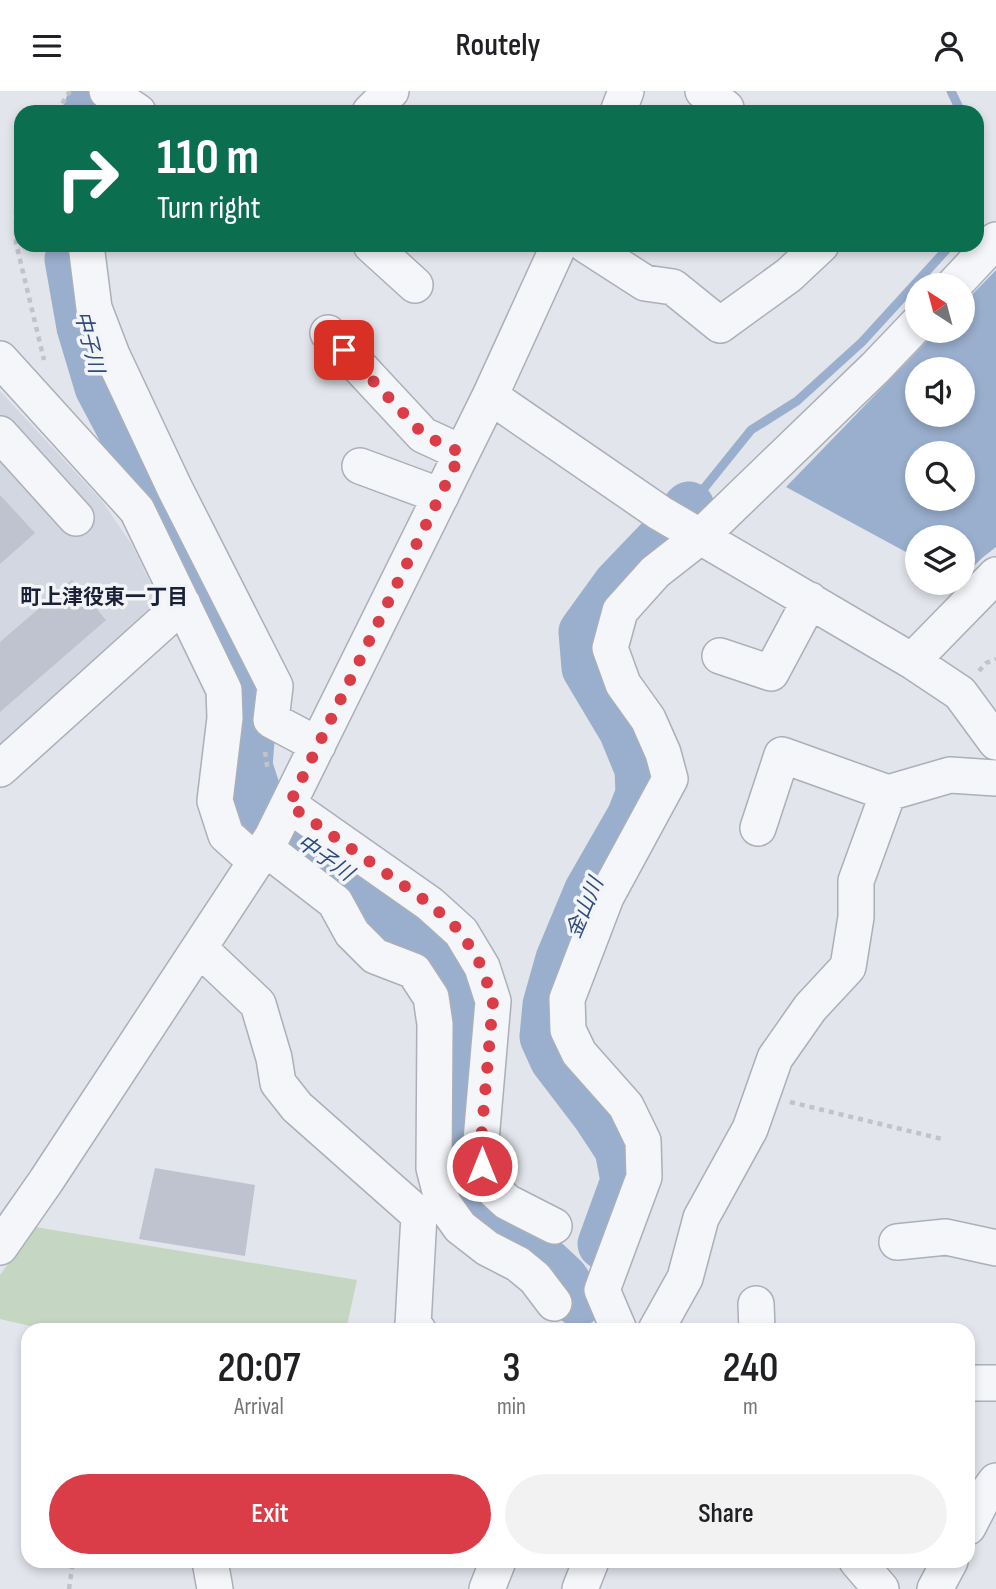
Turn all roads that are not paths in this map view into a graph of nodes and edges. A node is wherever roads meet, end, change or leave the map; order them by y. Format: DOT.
graph roads {
  1 [pos="391,91"];
  2 [pos="377,105"];
  3 [pos="996,240"];
  4 [pos="87,252"];
  5 [pos="379,252"];
  6 [pos="556,252"];
  7 [pos="597,252"];
  8 [pos="814,252"];
  9 [pos="965,273"];
  10 [pos="415,285"];
  11 [pos="328,333"];
  12 [pos="905,337"];
  13 [pos="0,359"];
  14 [pos="490,396"];
  15 [pos="0,434"];
  16 [pos="461,453"];
  17 [pos="360,466"];
  18 [pos="175,489"];
  19 [pos="441,496"];
  20 [pos="137,510"];
  21 [pos="76,518"];
  22 [pos="700,535"];
  23 [pos="996,575"];
  24 [pos="810,600"];
  25 [pos="183,604"];
  26 [pos="720,656"];
  27 [pos="912,661"];
  28 [pos="996,742"];
  29 [pos="318,745"];
  30 [pos="0,769"];
  31 [pos="996,778"];
  32 [pos="888,793"];
  33 [pos="758,828"];
  34 [pos="274,833"];
  35 [pos="200,948"];
  36 [pos="455,1196"];
  37 [pos="554,1226"];
  38 [pos="897,1242"];
  39 [pos="0,1248"];
  40 [pos="996,1248"];
  41 [pos="554,1303"];
  42 [pos="414,1323"];
  43 [pos="615,1323"];
  44 [pos="660,1323"];
  45 [pos="975,1383"];
  46 [pos="996,1383"];
  47 [pos="996,1481"];
  48 [pos="975,1514"];
  49 [pos="211,1568"];
  50 [pos="495,1568"];
  51 [pos="588,1568"];
  52 [pos="863,1568"];
  53 [pos="946,1568"];
  54 [pos="215,1589"];
  55 [pos="487,1589"];
  56 [pos="580,1589"];
  57 [pos="881,1589"];
  58 [pos="935,1589"];
  1 -- 2 [label="street"];
  3 -- 9 [label="street"];
  4 -- 18 [label="street"];
  5 -- 10 [label="street"];
  6 -- 14 [label="street"];
  7 -- 8 [label="street"];
  11 -- 16 [label="street"];
  12 -- 22 [label="street"];
  13 -- 20 [label="street"];
  14 -- 16 [label="street"];
  14 -- 22 [label="street"];
  15 -- 21 [label="street"];
  16 -- 19 [label="street"];
  17 -- 19 [label="street"];
  18 -- 20 [label="street"];
  18 -- 29 [label="street"];
  19 -- 29 [label="street"];
  20 -- 25 [label="street"];
  22 -- 24 [label="street"];
  22 -- 43 [label="street"];
  23 -- 27 [label="street"];
  24 -- 26 [label="street"];
  24 -- 27 [label="street"];
  25 -- 30 [label="street"];
  25 -- 34 [label="street"];
  27 -- 28 [label="street"];
  29 -- 34 [label="street"];
  31 -- 32 [label="street"];
  32 -- 33 [label="street"];
  32 -- 44 [label="street"];
  34 -- 35 [label="street"];
  34 -- 36 [label="street"];
  34 -- 36 [label="street"];
  35 -- 36 [label="street"];
  35 -- 39 [label="street"];
  36 -- 37 [label="street"];
  36 -- 41 [label="street"];
  36 -- 42 [label="street"];
  38 -- 40 [label="street"];
  45 -- 46 [label="street"];
  47 -- 48 [label="street"];
  49 -- 54 [label="street"];
  50 -- 55 [label="street"];
  51 -- 56 [label="street"];
  52 -- 57 [label="street"];
  53 -- 58 [label="street"];
}
